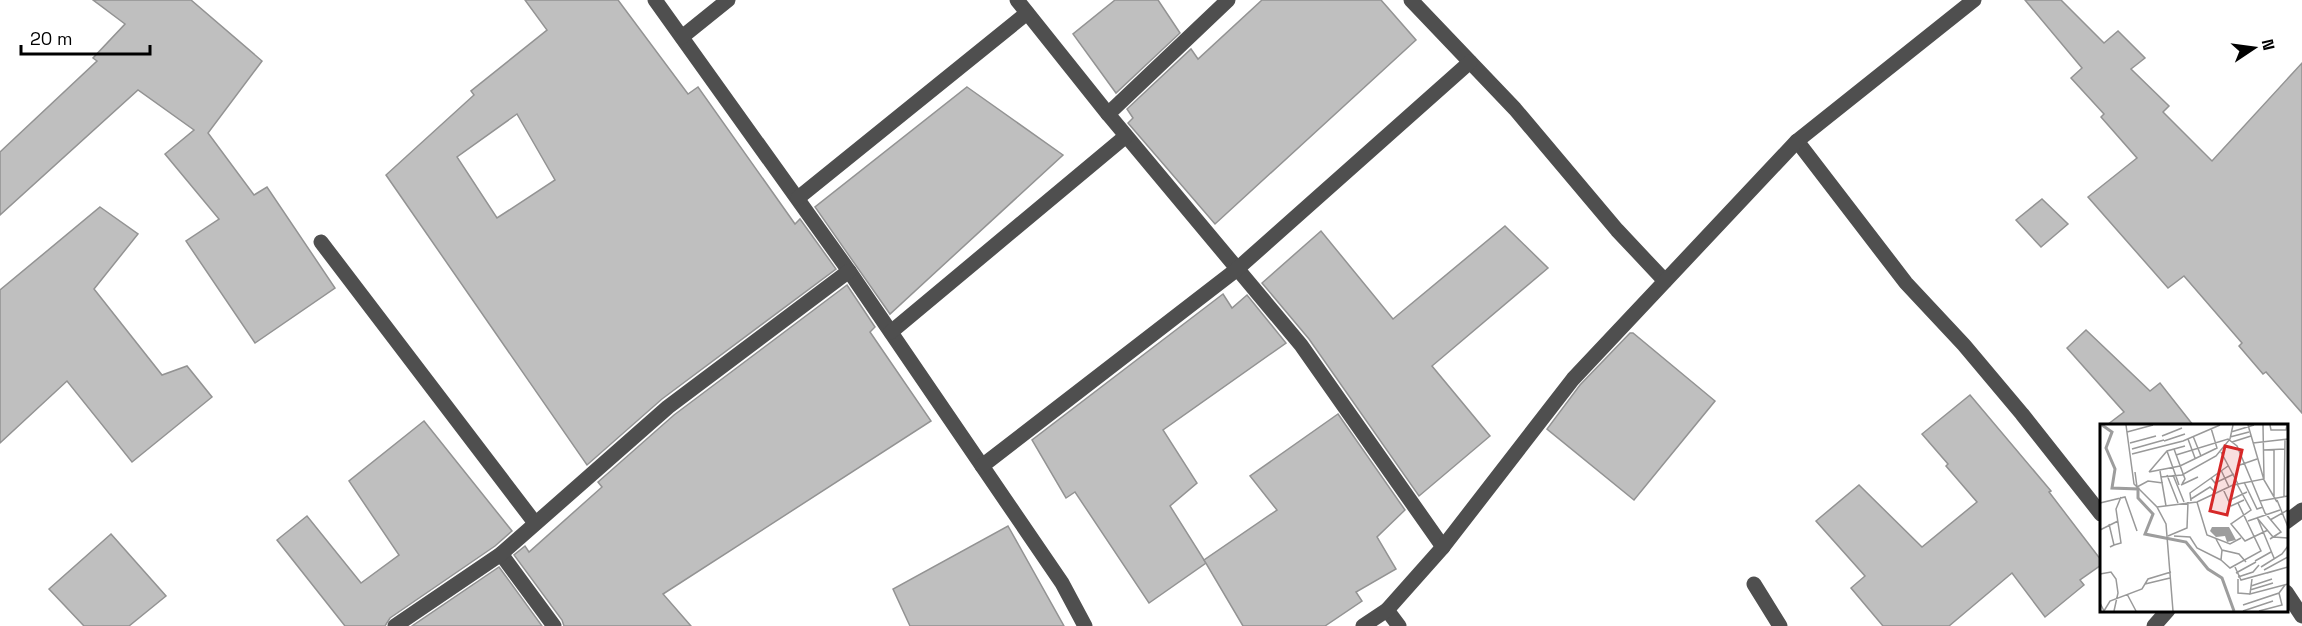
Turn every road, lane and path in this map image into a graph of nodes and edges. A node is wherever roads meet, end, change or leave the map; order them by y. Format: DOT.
graph roads {
  1 [pos="655,0"];
  2 [pos="728,0"];
  3 [pos="1017,0"];
  4 [pos="1228,0"];
  5 [pos="1411,0"];
  6 [pos="1974,0"];
  7 [pos="1027,13"];
  8 [pos="682,37"];
  9 [pos="1470,62"];
  10 [pos="1108,114"];
  11 [pos="1126,136"];
  12 [pos="1797,141"];
  13 [pos="798,198"];
  14 [pos="321,242"];
  15 [pos="1236,270"];
  16 [pos="849,271"];
  17 [pos="1665,281"];
  18 [pos="891,332"];
  19 [pos="982,466"];
  20 [pos="2302,510"];
  21 [pos="2100,513"];
  22 [pos="2287,521"];
  23 [pos="535,524"];
  24 [pos="1443,547"];
  25 [pos="501,554"];
  26 [pos="1754,584"];
  27 [pos="2287,594"];
  28 [pos="1387,610"];
  29 [pos="2166,611"];
  30 [pos="2302,616"];
  31 [pos="395,626"];
  32 [pos="554,626"];
  33 [pos="1085,626"];
  34 [pos="1363,626"];
  35 [pos="1399,626"];
  36 [pos="1780,626"];
  37 [pos="2154,626"];
  1 -- 8 [label="street"];
  2 -- 8 [label="street"];
  3 -- 7 [label="street"];
  4 -- 10 [label="street"];
  5 -- 9 [label="street"];
  6 -- 12 [label="street"];
  7 -- 10 [label="street"];
  7 -- 13 [label="street"];
  8 -- 13 [label="street"];
  9 -- 15 [label="street"];
  9 -- 17 [label="street"];
  10 -- 11 [label="street"];
  11 -- 15 [label="street"];
  11 -- 18 [label="street"];
  12 -- 17 [label="street"];
  12 -- 21 [label="street"];
  13 -- 16 [label="street"];
  14 -- 23 [label="street"];
  15 -- 19 [label="street"];
  15 -- 24 [label="street"];
  16 -- 18 [label="street"];
  16 -- 23 [label="street"];
  17 -- 24 [label="street"];
  18 -- 19 [label="street"];
  19 -- 33 [label="street"];
  20 -- 22 [label="street"];
  23 -- 25 [label="street"];
  24 -- 28 [label="street"];
  25 -- 31 [label="street"];
  25 -- 32 [label="street"];
  26 -- 36 [label="street"];
  27 -- 30 [label="street"];
  28 -- 34 [label="street"];
  28 -- 35 [label="street"];
  29 -- 37 [label="street"];
}
